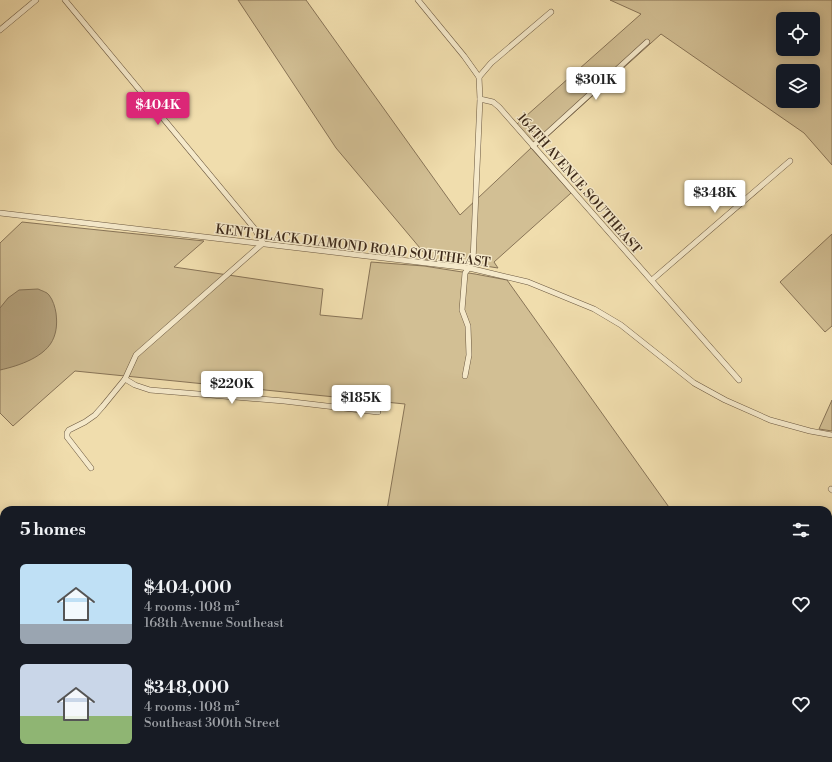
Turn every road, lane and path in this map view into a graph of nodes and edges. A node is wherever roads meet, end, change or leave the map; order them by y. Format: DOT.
graph roads {
  1 [pos="36,0"];
  2 [pos="65,0"];
  3 [pos="418,0"];
  4 [pos="551,12"];
  5 [pos="0,30"];
  6 [pos="647,42"];
  7 [pos="479,77"];
  8 [pos="480,99"];
  9 [pos="533,146"];
  10 [pos="790,161"];
  11 [pos="0,213"];
  12 [pos="263,243"];
  13 [pos="469,268"];
  14 [pos="652,280"];
  15 [pos="465,376"];
  16 [pos="125,380"];
  17 [pos="739,380"];
  18 [pos="378,412"];
  19 [pos="832,435"];
  20 [pos="91,468"];
  1 -- 5 [label="street"];
  2 -- 12 [label="street"];
  3 -- 7 [label="street"];
  4 -- 7 [label="street"];
  6 -- 9 [label="street"];
  7 -- 8 [label="street"];
  8 -- 9 [label="street, 164TH AVENUE SOUTHEAST"];
  8 -- 13 [label="street"];
  9 -- 14 [label="street, 164TH AVENUE SOUTHEAST"];
  10 -- 14 [label="street"];
  11 -- 12 [label="street, KENT BLACK DIAMOND ROAD SOUTHEAST"];
  12 -- 13 [label="street, KENT BLACK DIAMOND ROAD SOUTHEAST"];
  12 -- 16 [label="street"];
  13 -- 15 [label="street"];
  13 -- 19 [label="street, KENT BLACK DIAMOND ROAD SOUTHEAST"];
  14 -- 17 [label="street, 164TH AVENUE SOUTHEAST"];
  16 -- 18 [label="street"];
  16 -- 20 [label="street"];
}
